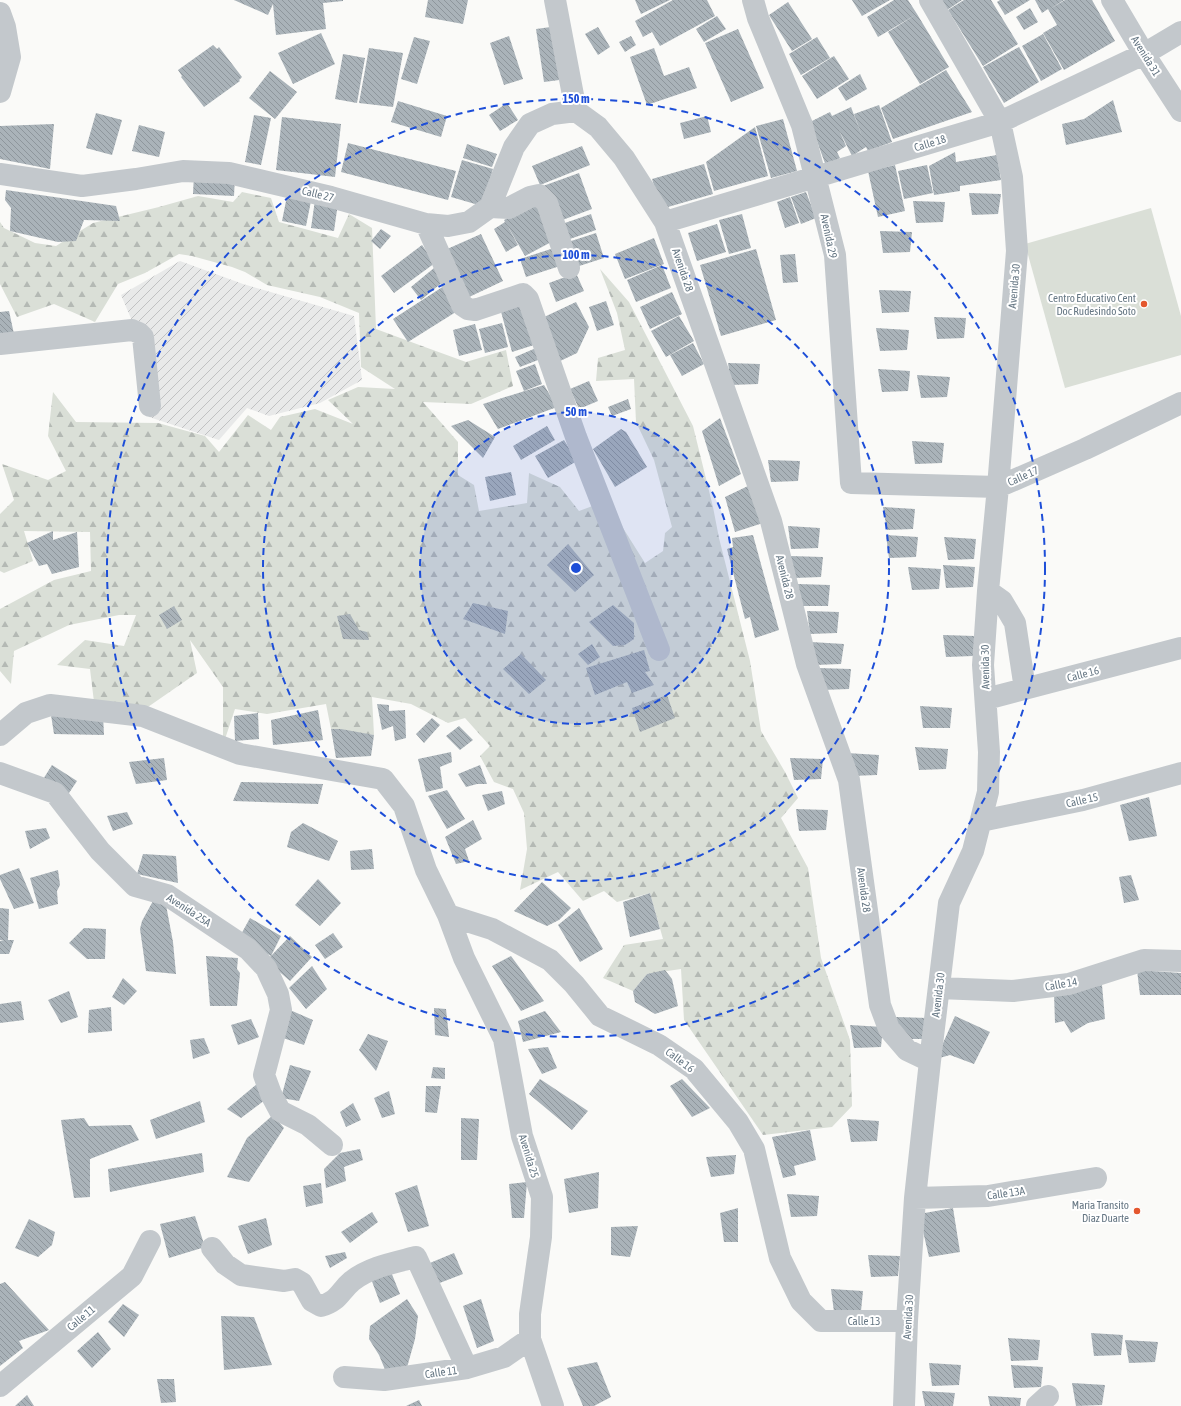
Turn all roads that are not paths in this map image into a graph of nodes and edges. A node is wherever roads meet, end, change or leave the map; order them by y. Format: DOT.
graph roads {
  1 [pos="555,0"];
  2 [pos="753,0"];
  3 [pos="930,0"];
  4 [pos="1112,0"];
  5 [pos="0,13"];
  6 [pos="1181,32"];
  7 [pos="1144,54"];
  8 [pos="0,92"];
  9 [pos="576,111"];
  10 [pos="1181,111"];
  11 [pos="1000,122"];
  12 [pos="0,174"];
  13 [pos="816,177"];
  14 [pos="490,207"];
  15 [pos="665,222"];
  16 [pos="426,224"];
  17 [pos="568,268"];
  18 [pos="0,344"];
  19 [pos="1181,403"];
  20 [pos="150,406"];
  21 [pos="851,483"];
  22 [pos="998,487"];
  23 [pos="988,591"];
  24 [pos="1181,648"];
  25 [pos="659,650"];
  26 [pos="1025,689"];
  27 [pos="986,700"];
  28 [pos="0,735"];
  29 [pos="0,773"];
  30 [pos="1181,773"];
  31 [pos="981,821"];
  32 [pos="448,915"];
  33 [pos="1181,961"];
  34 [pos="939,988"];
  35 [pos="930,1062"];
  36 [pos="332,1145"];
  37 [pos="1096,1178"];
  38 [pos="915,1198"];
  39 [pos="150,1241"];
  40 [pos="212,1248"];
  41 [pos="820,1321"];
  42 [pos="907,1321"];
  43 [pos="530,1339"];
  44 [pos="467,1368"];
  45 [pos="344,1377"];
  46 [pos="0,1386"];
  47 [pos="553,1406"];
  48 [pos="904,1406"];
  1 -- 9 [label="street"];
  2 -- 13 [label="street, Avenida 29"];
  3 -- 11 [label="street, Avenida 30"];
  4 -- 7 [label="street, Avenida 31"];
  5 -- 8 [label="street"];
  6 -- 7 [label="street, Calle 18"];
  7 -- 10 [label="street, Avenida 31"];
  7 -- 11 [label="street, Calle 18"];
  9 -- 14 [label="street"];
  9 -- 15 [label="street, Avenida 28"];
  11 -- 13 [label="street, Calle 18"];
  11 -- 22 [label="street, Avenida 30"];
  12 -- 16 [label="street, Calle 27"];
  13 -- 15 [label="street, Calle 18"];
  13 -- 21 [label="street, Avenida 29"];
  14 -- 16 [label="street, Calle 27"];
  14 -- 17 [label="street"];
  15 -- 35 [label="street, Avenida 28"];
  16 -- 25 [label="street"];
  18 -- 20 [label="street"];
  19 -- 22 [label="street, Calle 17"];
  21 -- 22 [label="street, Calle 17"];
  22 -- 23 [label="street, Avenida 30"];
  23 -- 26 [label="street"];
  23 -- 27 [label="street, Avenida 30"];
  24 -- 26 [label="street, Calle 16"];
  26 -- 27 [label="street, Calle 16"];
  27 -- 31 [label="street, Avenida 30"];
  28 -- 32 [label="street, Avenida 25"];
  29 -- 36 [label="street, Avenida 25A"];
  30 -- 31 [label="street, Calle 15"];
  31 -- 34 [label="street, Avenida 30"];
  32 -- 41 [label="street, Calle 16"];
  32 -- 43 [label="street, Avenida 25"];
  33 -- 34 [label="street, Calle 14"];
  34 -- 35 [label="street, Avenida 30"];
  35 -- 38 [label="street, Avenida 30"];
  37 -- 38 [label="street, Calle 13A"];
  38 -- 42 [label="street, Avenida 30"];
  39 -- 46 [label="street, Calle 11"];
  40 -- 44 [label="street"];
  41 -- 42 [label="street, Calle 13"];
  42 -- 48 [label="street, Avenida 30"];
  43 -- 44 [label="street, Calle 11"];
  43 -- 47 [label="street, Avenida 25"];
  44 -- 45 [label="street, Calle 11"];
}
